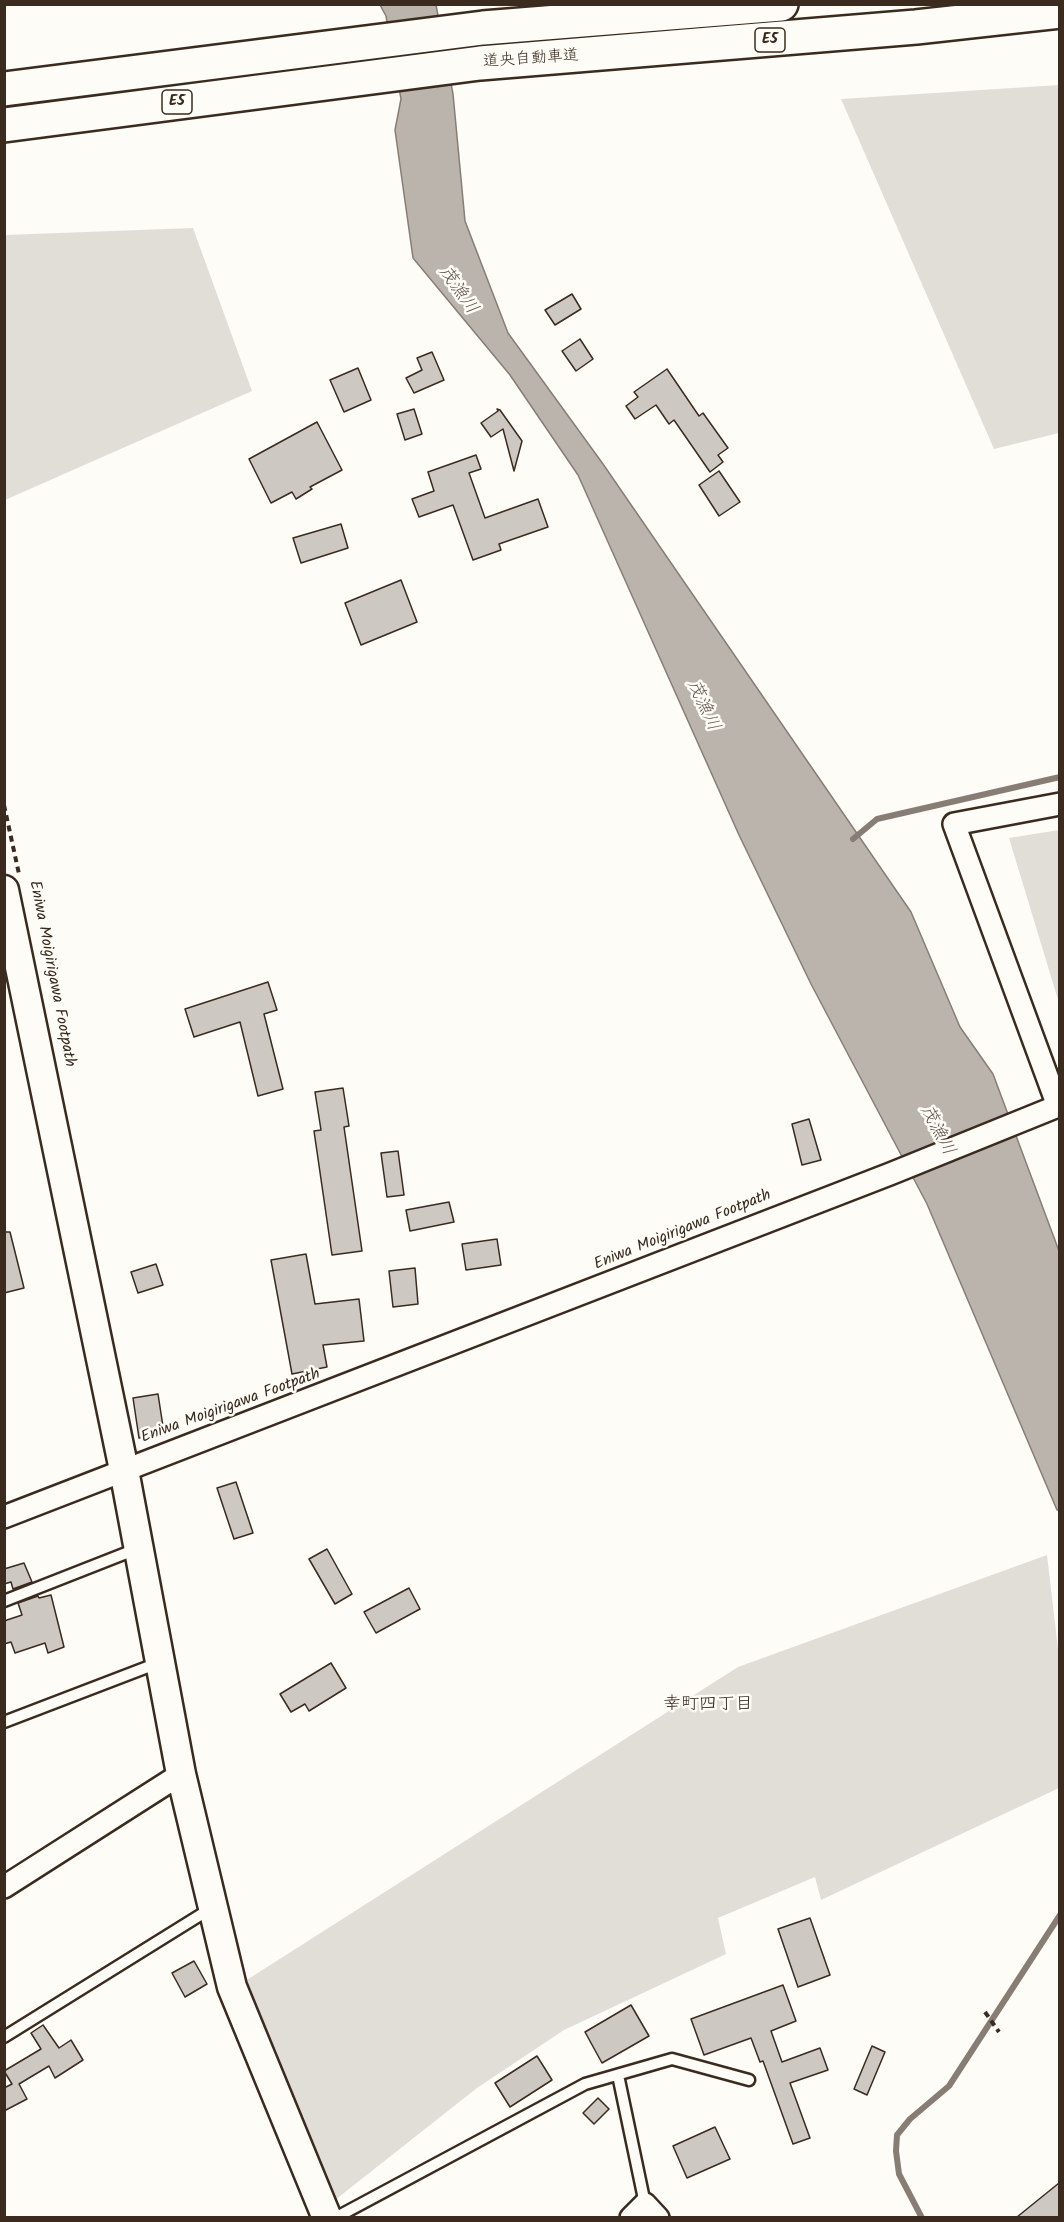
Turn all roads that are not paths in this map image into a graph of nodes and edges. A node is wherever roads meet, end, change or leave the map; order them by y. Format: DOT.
graph roads {
  1 [pos="781,4"];
  2 [pos="1059,11"];
  3 [pos="4,90"];
  4 [pos="4,125"];
  5 [pos="1059,804"];
  6 [pos="13,886"];
  7 [pos="124,1470"];
  8 [pos="4,1517"];
  9 [pos="139,1548"];
  10 [pos="4,1601"];
  11 [pos="160,1662"];
  12 [pos="4,1722"];
  13 [pos="181,1774"];
  14 [pos="4,1887"];
  15 [pos="213,1907"];
  16 [pos="4,2037"];
  17 [pos="618,2075"];
  18 [pos="748,2080"];
  19 [pos="644,2213"];
  20 [pos="327,2217"];
  21 [pos="335,2217"];
  1 -- 3 [label="highway, E5"];
  2 -- 4 [label="highway, 道央自動車道 / E5"];
  5 -- 7 [label="street"];
  6 -- 7 [label="street"];
  7 -- 8 [label="street"];
  7 -- 9 [label="street"];
  9 -- 10 [label="lane"];
  9 -- 11 [label="street"];
  11 -- 12 [label="lane"];
  11 -- 13 [label="street"];
  13 -- 14 [label="street"];
  13 -- 15 [label="street"];
  15 -- 16 [label="lane"];
  15 -- 20 [label="street"];
  17 -- 18 [label="lane"];
  17 -- 19 [label="lane"];
  17 -- 21 [label="lane"];
}
